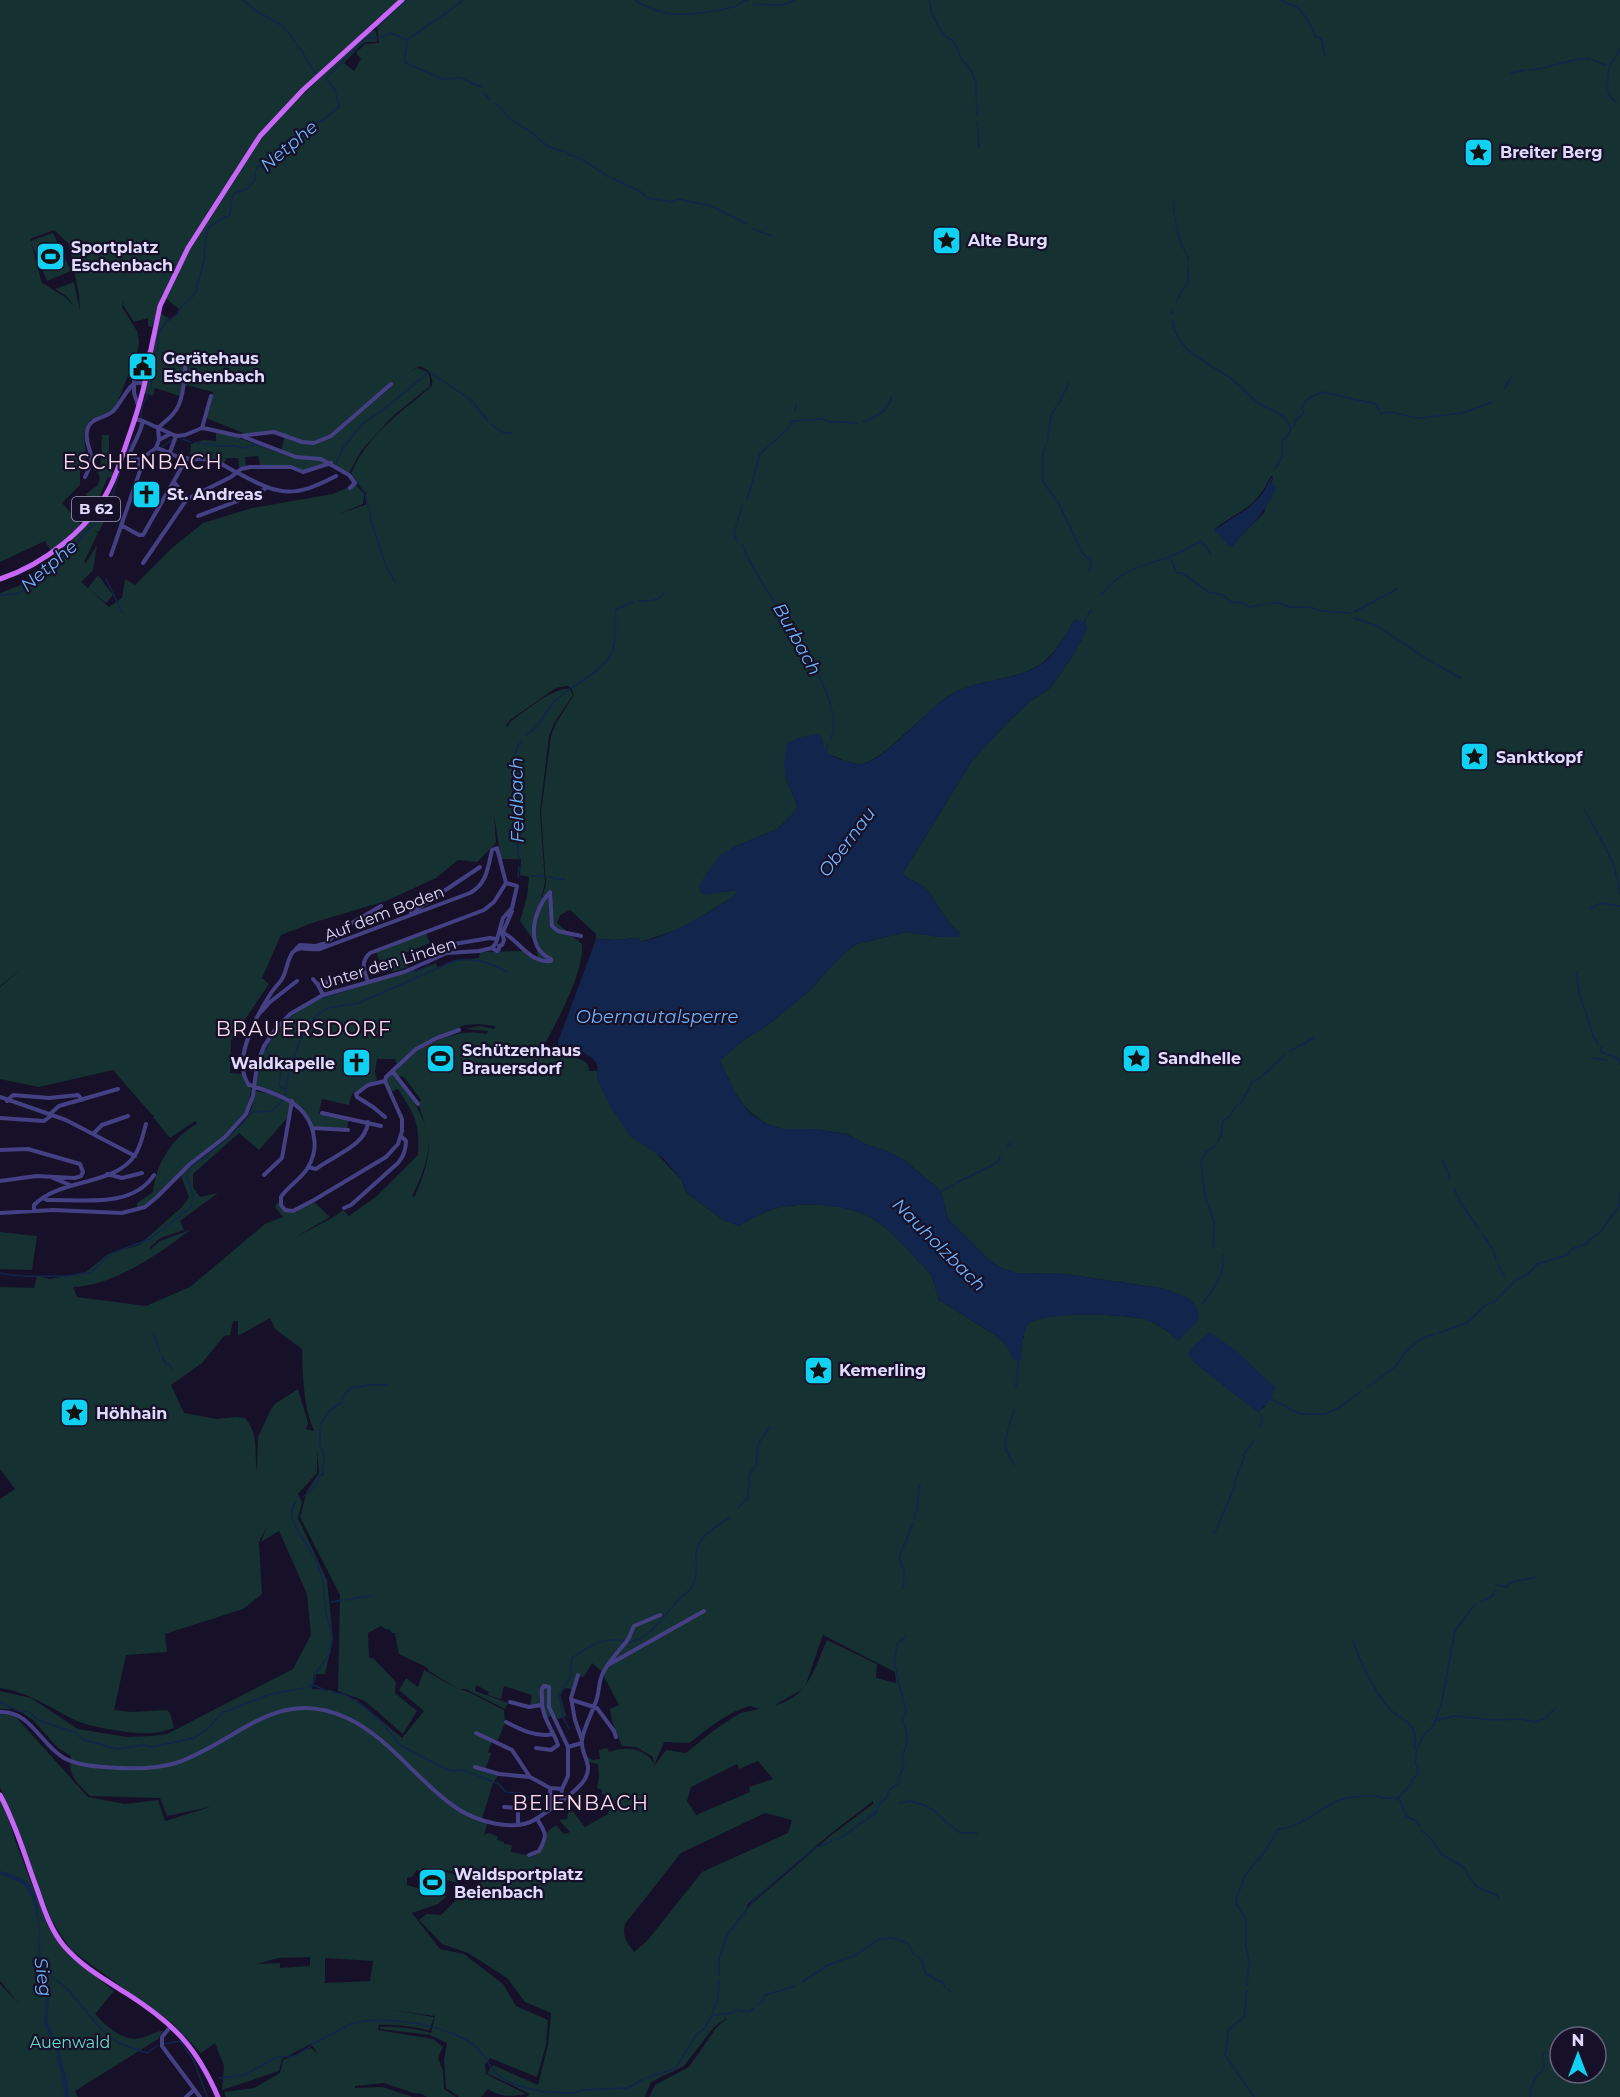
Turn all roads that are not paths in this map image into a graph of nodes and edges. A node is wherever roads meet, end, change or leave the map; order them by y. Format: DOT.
graph roads {
  1 [pos="402,0"];
  2 [pos="186,358"];
  3 [pos="134,374"];
  4 [pos="133,384"];
  5 [pos="145,384"];
  6 [pos="391,384"];
  7 [pos="211,396"];
  8 [pos="139,406"];
  9 [pos="139,420"];
  10 [pos="158,428"];
  11 [pos="202,428"];
  12 [pos="170,434"];
  13 [pos="239,435"];
  14 [pos="176,436"];
  15 [pos="159,440"];
  16 [pos="156,448"];
  17 [pos="170,453"];
  18 [pos="187,458"];
  19 [pos="124,459"];
  20 [pos="139,460"];
  21 [pos="331,463"];
  22 [pos="236,472"];
  23 [pos="336,476"];
  24 [pos="85,477"];
  25 [pos="174,482"];
  26 [pos="266,488"];
  27 [pos="350,488"];
  28 [pos="187,500"];
  29 [pos="198,516"];
  30 [pos="121,525"];
  31 [pos="111,555"];
  32 [pos="142,563"];
  33 [pos="0,579"];
  34 [pos="480,867"];
  35 [pos="506,883"];
  36 [pos="381,906"];
  37 [pos="405,917"];
  38 [pos="502,932"];
  39 [pos="581,936"];
  40 [pos="496,944"];
  41 [pos="448,945"];
  42 [pos="296,950"];
  43 [pos="364,972"];
  44 [pos="313,980"];
  45 [pos="297,981"];
  46 [pos="368,982"];
  47 [pos="318,985"];
  48 [pos="323,995"];
  49 [pos="258,1016"];
  50 [pos="459,1030"];
  51 [pos="393,1072"];
  52 [pos="385,1081"];
  53 [pos="254,1086"];
  54 [pos="118,1089"];
  55 [pos="0,1097"];
  56 [pos="82,1100"];
  57 [pos="7,1101"];
  58 [pos="292,1101"];
  59 [pos="418,1104"];
  60 [pos="322,1113"];
  61 [pos="51,1115"];
  62 [pos="128,1116"];
  63 [pos="385,1117"];
  64 [pos="0,1118"];
  65 [pos="290,1118"];
  66 [pos="284,1122"];
  67 [pos="368,1122"];
  68 [pos="146,1124"];
  69 [pos="381,1126"];
  70 [pos="312,1128"];
  71 [pos="348,1130"];
  72 [pos="94,1133"];
  73 [pos="401,1136"];
  74 [pos="0,1150"];
  75 [pos="135,1156"];
  76 [pos="308,1167"];
  77 [pos="142,1173"];
  78 [pos="107,1174"];
  79 [pos="154,1175"];
  80 [pos="264,1175"];
  81 [pos="51,1177"];
  82 [pos="0,1181"];
  83 [pos="71,1186"];
  84 [pos="43,1198"];
  85 [pos="344,1208"];
  86 [pos="34,1211"];
  87 [pos="0,1213"];
  88 [pos="704,1611"];
  89 [pos="660,1615"];
  90 [pos="607,1665"];
  91 [pos="578,1675"];
  92 [pos="572,1700"];
  93 [pos="510,1702"];
  94 [pos="541,1705"];
  95 [pos="594,1706"];
  96 [pos="0,1712"];
  97 [pos="506,1722"];
  98 [pos="476,1733"];
  99 [pos="553,1734"];
  100 [pos="616,1737"];
  101 [pos="582,1741"];
  102 [pos="568,1747"];
  103 [pos="536,1748"];
  104 [pos="475,1767"];
  105 [pos="530,1777"];
  106 [pos="550,1788"];
  107 [pos="562,1789"];
  108 [pos="0,1795"];
  109 [pos="561,1800"];
  110 [pos="504,1807"];
  111 [pos="551,1808"];
  112 [pos="537,1819"];
  113 [pos="518,1825"];
  114 [pos="529,1855"];
  115 [pos="159,2015"];
  116 [pos="171,2026"];
  117 [pos="164,2034"];
  118 [pos="195,2089"];
  119 [pos="186,2097"];
  120 [pos="200,2097"];
  121 [pos="218,2097"];
  1 -- 5 [label="main road, B 62"];
  2 -- 10 [label="street"];
  3 -- 4 [label="street"];
  4 -- 5 [label="street"];
  4 -- 8 [label="street"];
  4 -- 24 [label="street"];
  5 -- 8 [label="main road, B 62"];
  6 -- 13 [label="street"];
  7 -- 11 [label="street"];
  8 -- 9 [label="main road, B 62"];
  9 -- 10 [label="street"];
  9 -- 19 [label="main road, B 62"];
  10 -- 12 [label="street"];
  10 -- 15 [label="street"];
  11 -- 13 [label="street"];
  11 -- 14 [label="street"];
  12 -- 14 [label="street"];
  12 -- 15 [label="street"];
  13 -- 21 [label="street"];
  14 -- 17 [label="street"];
  15 -- 16 [label="street"];
  16 -- 17 [label="street"];
  16 -- 20 [label="street"];
  17 -- 18 [label="street"];
  18 -- 22 [label="street"];
  18 -- 25 [label="street"];
  19 -- 20 [label="street"];
  19 -- 33 [label="main road, B 62"];
  20 -- 30 [label="street"];
  21 -- 22 [label="street"];
  21 -- 27 [label="street"];
  22 -- 26 [label="street"];
  22 -- 28 [label="street"];
  23 -- 26 [label="street"];
  25 -- 28 [label="street"];
  25 -- 30 [label="street"];
  26 -- 29 [label="street"];
  28 -- 32 [label="street"];
  30 -- 31 [label="street"];
  34 -- 37 [label="street"];
  35 -- 37 [label="street, Auf dem Boden"];
  35 -- 38 [label="street"];
  35 -- 43 [label="street"];
  36 -- 42 [label="street"];
  37 -- 42 [label="street, Auf dem Boden"];
  38 -- 39 [label="street"];
  38 -- 40 [label="street"];
  38 -- 40 [label="street"];
  40 -- 41 [label="street"];
  40 -- 46 [label="street, Unter den Linden"];
  42 -- 49 [label="street"];
  43 -- 46 [label="street"];
  43 -- 47 [label="street"];
  44 -- 47 [label="street"];
  45 -- 49 [label="street"];
  46 -- 48 [label="street, Unter den Linden"];
  47 -- 48 [label="street"];
  48 -- 53 [label="street, Unter den Linden"];
  49 -- 53 [label="street"];
  50 -- 51 [label="street"];
  51 -- 52 [label="street"];
  51 -- 59 [label="street"];
  52 -- 63 [label="street"];
  52 -- 73 [label="street"];
  53 -- 58 [label="street"];
  53 -- 86 [label="street, Unter den Linden"];
  54 -- 56 [label="street"];
  55 -- 57 [label="street"];
  56 -- 57 [label="street"];
  56 -- 61 [label="street"];
  57 -- 61 [label="street"];
  58 -- 65 [label="street"];
  58 -- 70 [label="street"];
  60 -- 67 [label="street"];
  61 -- 64 [label="street"];
  61 -- 72 [label="street"];
  62 -- 72 [label="street"];
  65 -- 66 [label="street"];
  65 -- 80 [label="street"];
  67 -- 69 [label="street"];
  67 -- 76 [label="street"];
  68 -- 75 [label="street"];
  70 -- 71 [label="street"];
  70 -- 76 [label="street"];
  72 -- 75 [label="street"];
  73 -- 76 [label="street"];
  73 -- 85 [label="street"];
  74 -- 81 [label="street"];
  75 -- 78 [label="street"];
  77 -- 78 [label="street"];
  78 -- 83 [label="street"];
  79 -- 84 [label="street"];
  81 -- 82 [label="street"];
  81 -- 83 [label="street"];
  83 -- 84 [label="street"];
  84 -- 86 [label="street"];
  86 -- 87 [label="street, Unter den Linden"];
  88 -- 90 [label="street"];
  89 -- 90 [label="street"];
  90 -- 95 [label="street"];
  91 -- 92 [label="street"];
  92 -- 95 [label="street"];
  92 -- 101 [label="street"];
  93 -- 94 [label="street"];
  94 -- 99 [label="street"];
  94 -- 102 [label="street"];
  95 -- 100 [label="street"];
  95 -- 101 [label="street"];
  96 -- 113 [label="street"];
  97 -- 99 [label="street"];
  98 -- 105 [label="street"];
  99 -- 103 [label="street"];
  101 -- 102 [label="street"];
  101 -- 109 [label="street"];
  102 -- 107 [label="street"];
  104 -- 105 [label="street"];
  105 -- 106 [label="street"];
  106 -- 107 [label="street"];
  106 -- 111 [label="street"];
  107 -- 109 [label="street"];
  108 -- 115 [label="main road"];
  109 -- 111 [label="street"];
  110 -- 113 [label="street"];
  111 -- 112 [label="street"];
  112 -- 113 [label="street"];
  112 -- 114 [label="street"];
  115 -- 116 [label="main road"];
  115 -- 117 [label="street"];
  116 -- 117 [label="street"];
  116 -- 121 [label="main road"];
  117 -- 118 [label="street"];
  118 -- 119 [label="street"];
  118 -- 120 [label="street"];
}
